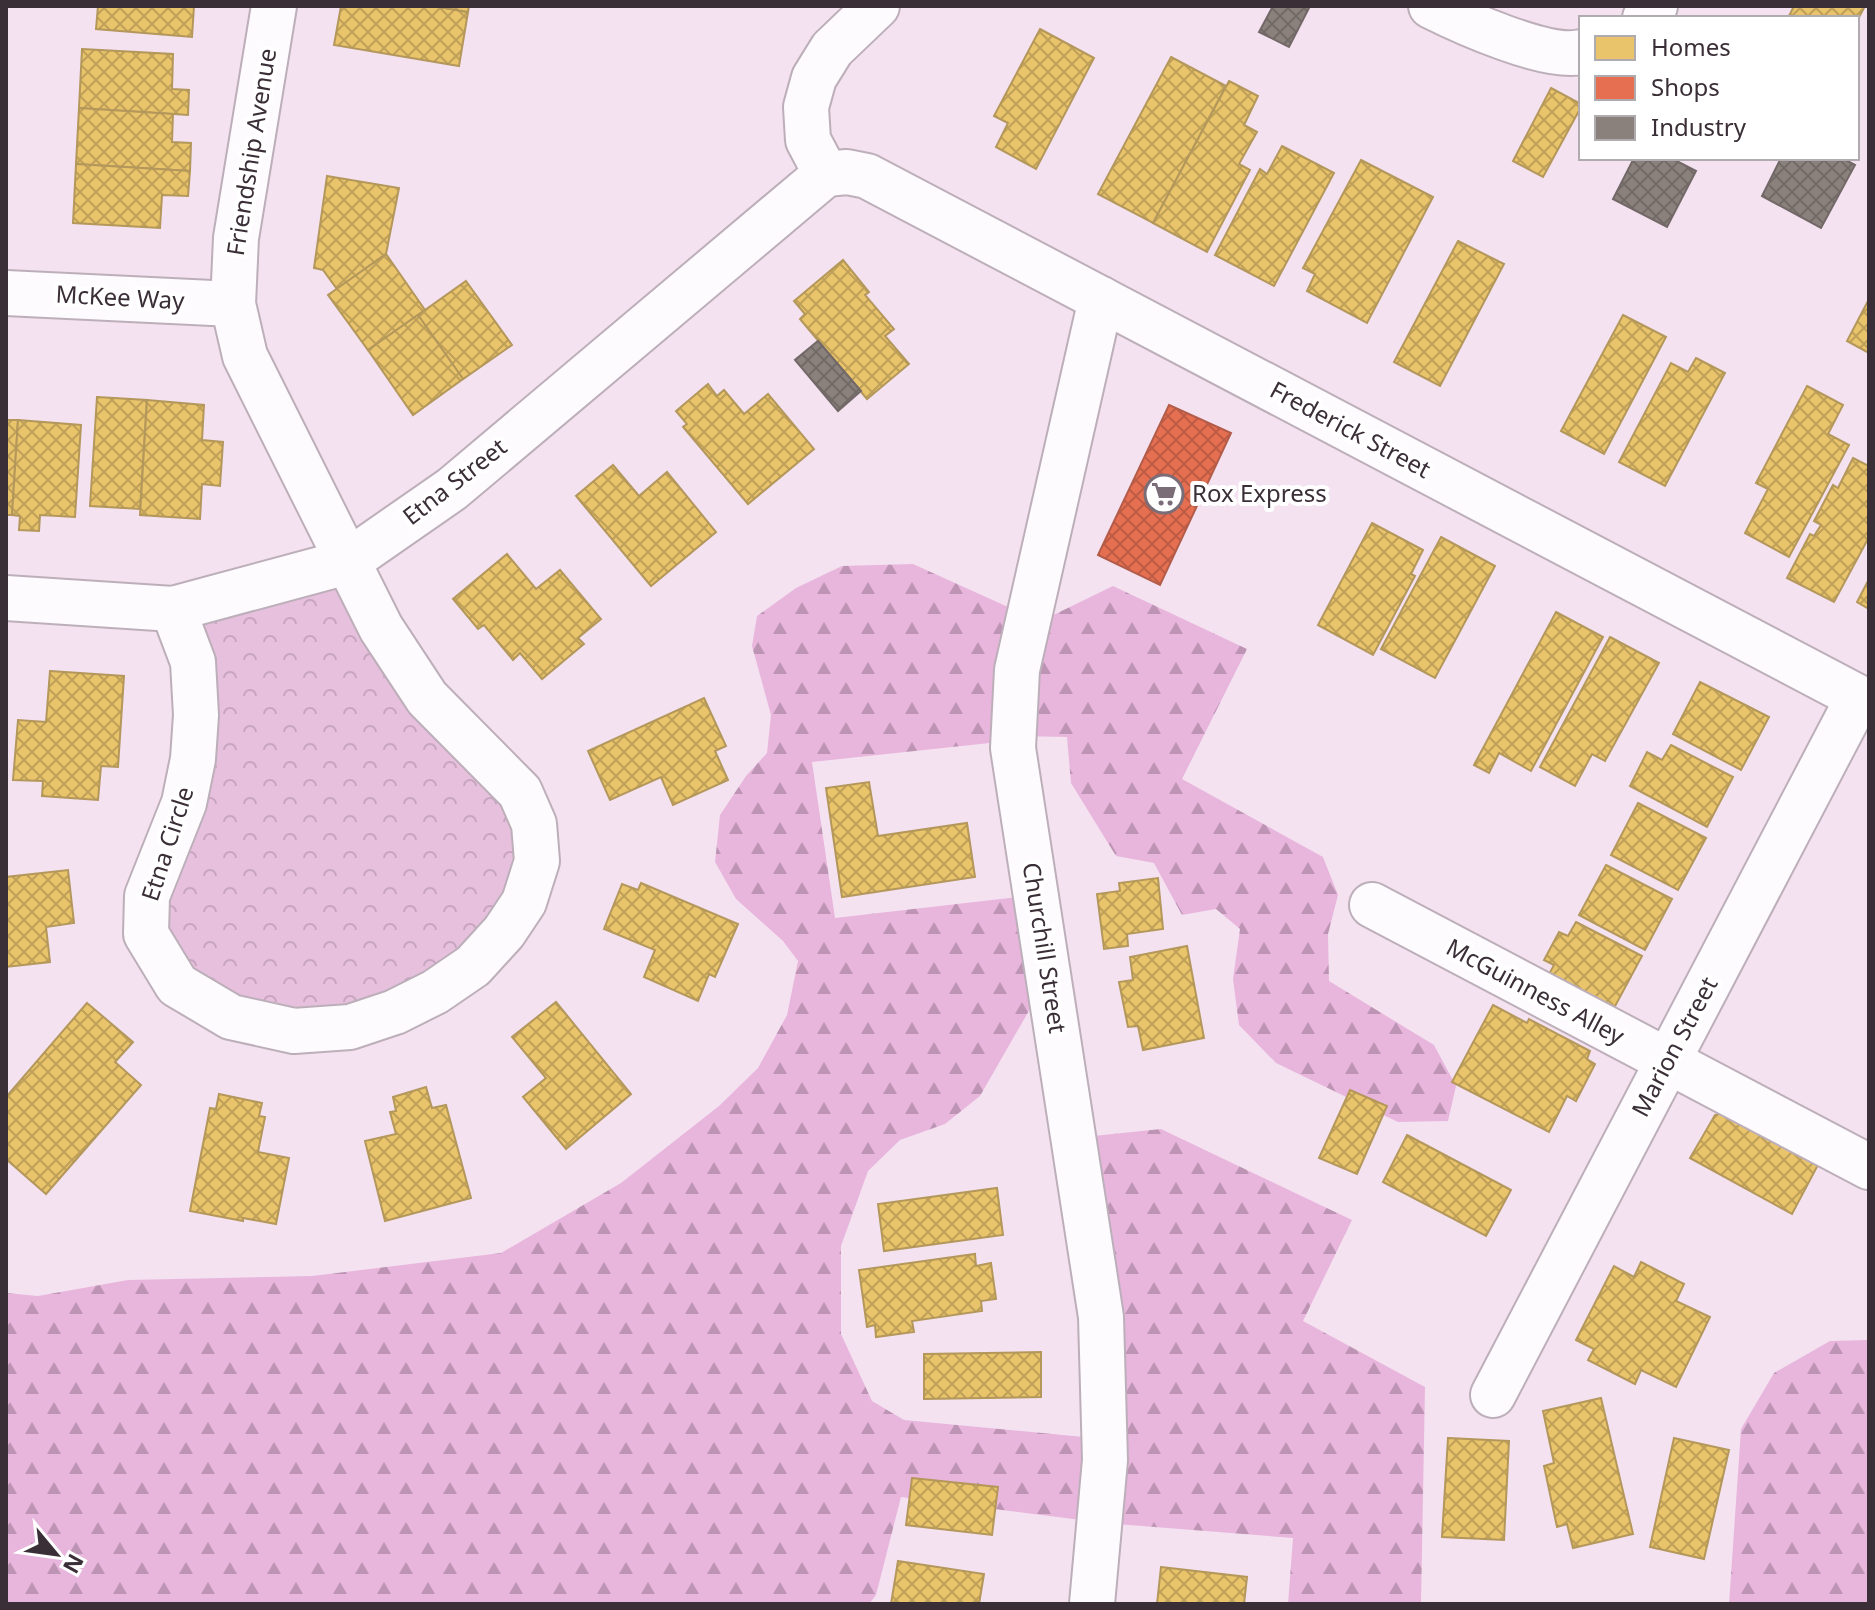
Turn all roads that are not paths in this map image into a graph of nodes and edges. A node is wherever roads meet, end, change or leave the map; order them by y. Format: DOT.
graph roads {
  1 [pos="274,6"];
  2 [pos="877,6"];
  3 [pos="1431,6"];
  4 [pos="1579,52"];
  5 [pos="826,174"];
  6 [pos="6,293"];
  7 [pos="1101,299"];
  8 [pos="233,304"];
  9 [pos="347,562"];
  10 [pos="6,598"];
  11 [pos="173,609"];
  12 [pos="1864,700"];
  13 [pos="1372,905"];
  14 [pos="1667,1062"];
  15 [pos="1869,1167"];
  16 [pos="1493,1395"];
  17 [pos="1092,1604"];
  1 -- 8 [label="street, Friendship Avenue"];
  2 -- 5 [label="street"];
  3 -- 4 [label="street"];
  5 -- 7 [label="street, Frederick Street"];
  5 -- 9 [label="street, Etna Street"];
  6 -- 8 [label="street, McKee Way"];
  7 -- 12 [label="street, Frederick Street"];
  7 -- 17 [label="street, Churchill Street"];
  8 -- 9 [label="street, Friendship Avenue"];
  9 -- 11 [label="street, Etna Street"];
  9 -- 11 [label="street, Etna Circle"];
  10 -- 11 [label="street, Etna Street"];
  12 -- 14 [label="street, Marion Street"];
  13 -- 14 [label="street, McGuinness Alley"];
  14 -- 15 [label="street, McGuinness Alley"];
  14 -- 16 [label="street, Marion Street"];
}
